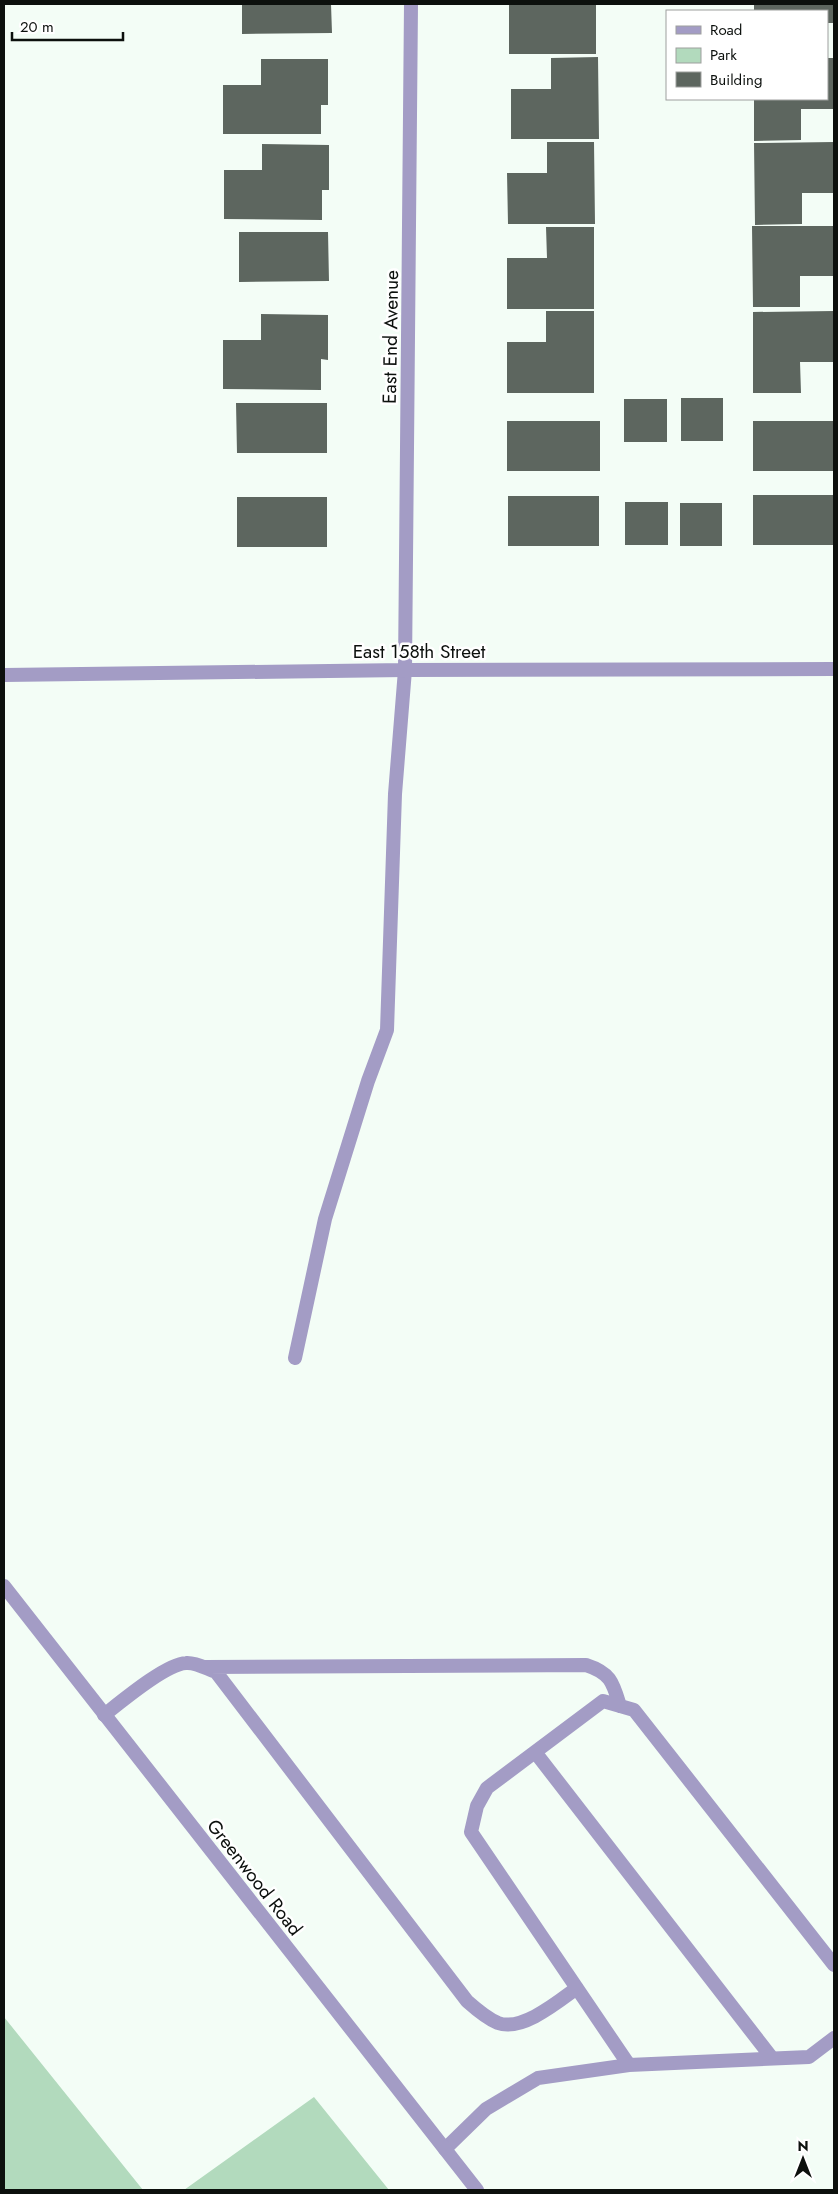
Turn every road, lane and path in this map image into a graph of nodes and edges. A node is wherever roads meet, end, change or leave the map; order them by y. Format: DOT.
graph roads {
  1 [pos="411,4"];
  2 [pos="834,669"];
  3 [pos="405,670"];
  4 [pos="4,675"];
  5 [pos="295,1358"];
  6 [pos="4,1586"];
  7 [pos="202,1667"];
  8 [pos="620,1706"];
  9 [pos="104,1714"];
  10 [pos="534,1752"];
  11 [pos="834,1964"];
  12 [pos="577,1988"];
  13 [pos="834,2038"];
  14 [pos="772,2058"];
  15 [pos="629,2065"];
  16 [pos="445,2149"];
  17 [pos="477,2190"];
  1 -- 3 [label="street, East End Avenue"];
  2 -- 3 [label="street, East 158th Street"];
  3 -- 4 [label="street, East 158th Street"];
  3 -- 5 [label="street, East End Avenue"];
  6 -- 9 [label="street, Greenwood Road"];
  7 -- 8 [label="street"];
  7 -- 9 [label="street"];
  7 -- 12 [label="street"];
  8 -- 10 [label="street"];
  8 -- 11 [label="street"];
  9 -- 16 [label="street, Greenwood Road"];
  10 -- 12 [label="street"];
  10 -- 14 [label="street"];
  12 -- 15 [label="street"];
  13 -- 14 [label="street"];
  14 -- 15 [label="street"];
  15 -- 16 [label="street"];
  16 -- 17 [label="street, Greenwood Road"];
}
